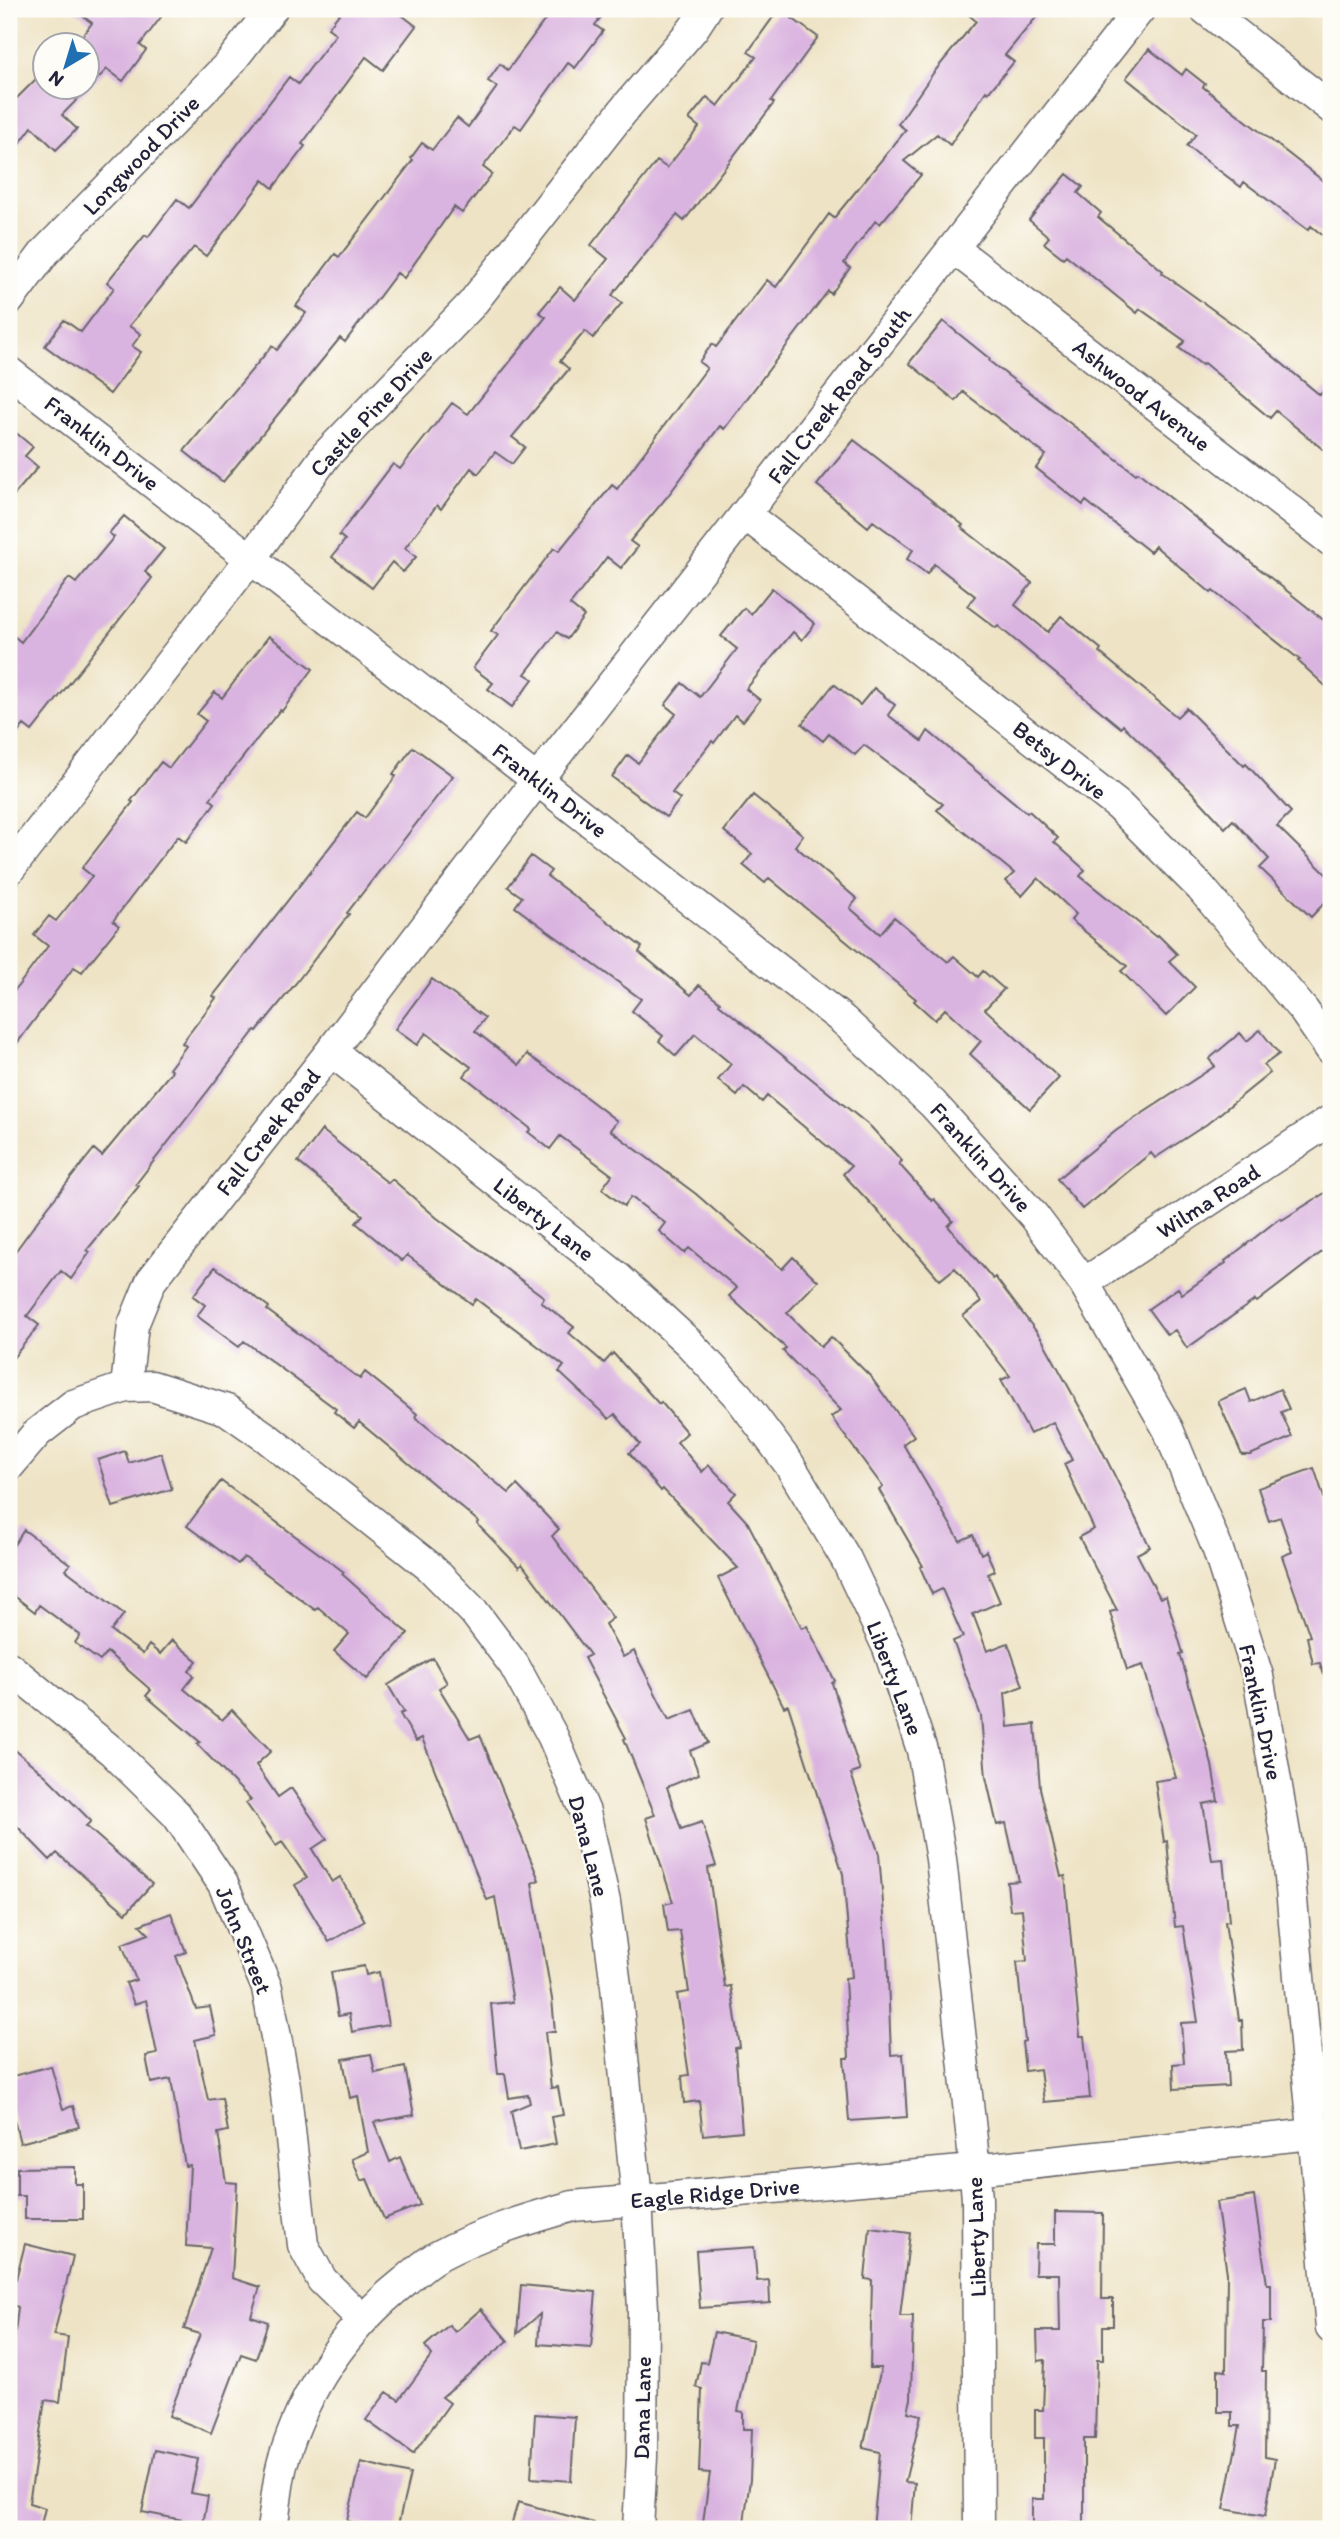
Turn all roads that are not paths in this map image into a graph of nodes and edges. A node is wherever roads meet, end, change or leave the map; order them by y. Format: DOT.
graph roads {
  1 [pos="272,9"];
  2 [pos="1140,9"];
  3 [pos="1205,9"];
  4 [pos="699,19"];
  5 [pos="1331,108"];
  6 [pos="953,248"];
  7 [pos="9,300"];
  8 [pos="9,372"];
  9 [pos="746,515"];
  10 [pos="1331,541"];
  11 [pos="251,558"];
  12 [pos="537,780"];
  13 [pos="9,870"];
  14 [pos="1331,1050"];
  15 [pos="331,1051"];
  16 [pos="1331,1120"];
  17 [pos="1084,1283"];
  18 [pos="126,1387"];
  19 [pos="9,1466"];
  20 [pos="9,1667"];
  21 [pos="1323,2133"];
  22 [pos="974,2170"];
  23 [pos="637,2200"];
  24 [pos="362,2319"];
  25 [pos="1331,2328"];
  26 [pos="272,2529"];
  27 [pos="638,2529"];
  28 [pos="979,2529"];
  1 -- 7 [label="street, Longwood Drive"];
  2 -- 6 [label="street, Fall Creek Road South"];
  3 -- 5 [label="street"];
  4 -- 11 [label="street, Castle Pine Drive"];
  6 -- 9 [label="street, Fall Creek Road South"];
  6 -- 10 [label="street, Ashwood Avenue"];
  8 -- 11 [label="street, Franklin Drive"];
  9 -- 12 [label="street, Fall Creek Road South"];
  9 -- 14 [label="street, Betsy Drive"];
  11 -- 12 [label="street, Franklin Drive"];
  11 -- 13 [label="street, Castle Pine Drive"];
  12 -- 15 [label="street, Fall Creek Road"];
  12 -- 17 [label="street, Franklin Drive"];
  15 -- 18 [label="street, Fall Creek Road"];
  15 -- 22 [label="street, Liberty Lane"];
  16 -- 17 [label="street, Wilma Road"];
  17 -- 21 [label="street, Franklin Drive"];
  18 -- 19 [label="street"];
  18 -- 23 [label="street, Dana Lane"];
  20 -- 24 [label="street, John Street"];
  21 -- 22 [label="street, Eagle Ridge Drive"];
  21 -- 25 [label="street, Franklin Drive"];
  22 -- 23 [label="street, Eagle Ridge Drive"];
  22 -- 28 [label="street, Liberty Lane"];
  23 -- 24 [label="street, Eagle Ridge Drive"];
  23 -- 27 [label="street, Dana Lane"];
  24 -- 26 [label="street, Eagle Ridge Drive"];
}
